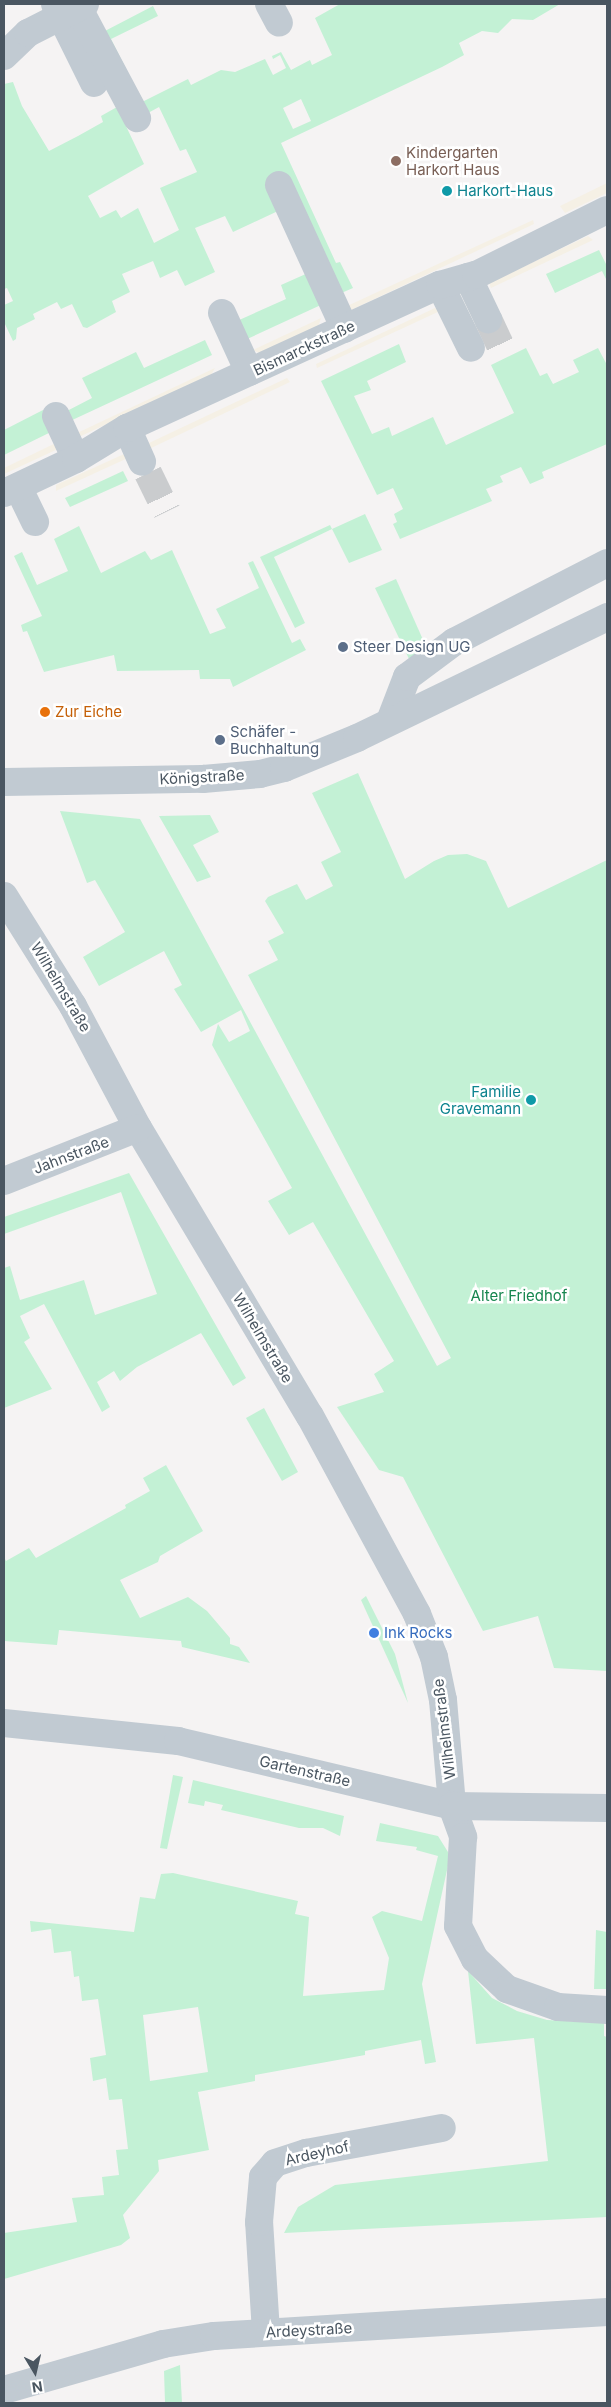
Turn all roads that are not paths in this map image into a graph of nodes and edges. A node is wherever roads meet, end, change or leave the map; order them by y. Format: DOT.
graph roads {
  1 [pos="69,8"];
  2 [pos="4,56"];
  3 [pos="94,83"];
  4 [pos="137,118"];
  5 [pos="279,185"];
  6 [pos="607,210"];
  7 [pos="468,277"];
  8 [pos="440,285"];
  9 [pos="488,319"];
  10 [pos="215,320"];
  11 [pos="345,329"];
  12 [pos="471,348"];
  13 [pos="241,376"];
  14 [pos="56,416"];
  15 [pos="127,428"];
  16 [pos="76,459"];
  17 [pos="142,462"];
  18 [pos="11,490"];
  19 [pos="35,522"];
  20 [pos="607,563"];
  21 [pos="607,617"];
  22 [pos="390,721"];
  23 [pos="4,782"];
  24 [pos="4,896"];
  25 [pos="138,1128"];
  26 [pos="4,1181"];
  27 [pos="4,1723"];
  28 [pos="452,1806"];
  29 [pos="607,1808"];
  30 [pos="607,2010"];
  31 [pos="442,2128"];
  32 [pos="607,2312"];
  33 [pos="266,2332"];
  34 [pos="11,2388"];
  1 -- 2 [label="street"];
  1 -- 3 [label="street"];
  1 -- 4 [label="street"];
  5 -- 11 [label="street"];
  6 -- 7 [label="street, Bismarckstraße"];
  7 -- 8 [label="street, Bismarckstraße"];
  7 -- 9 [label="street"];
  8 -- 11 [label="street, Bismarckstraße"];
  8 -- 12 [label="street"];
  10 -- 13 [label="street"];
  11 -- 13 [label="street, Bismarckstraße"];
  13 -- 15 [label="street, Bismarckstraße"];
  14 -- 16 [label="street"];
  15 -- 16 [label="street, Bismarckstraße"];
  15 -- 17 [label="street"];
  16 -- 18 [label="street, Bismarckstraße"];
  18 -- 19 [label="street"];
  20 -- 22 [label="street"];
  21 -- 22 [label="street, Königstraße"];
  22 -- 23 [label="street, Königstraße"];
  24 -- 25 [label="street, Wilhelmstraße"];
  25 -- 26 [label="street, Jahnstraße"];
  25 -- 28 [label="street, Wilhelmstraße"];
  27 -- 28 [label="street, Gartenstraße"];
  28 -- 29 [label="street, Gartenstraße"];
  28 -- 30 [label="street, Wilhelmstraße"];
  31 -- 33 [label="street, Ardeyhof"];
  32 -- 33 [label="street, Ardeystraße"];
  33 -- 34 [label="street, Ardeystraße"];
}
